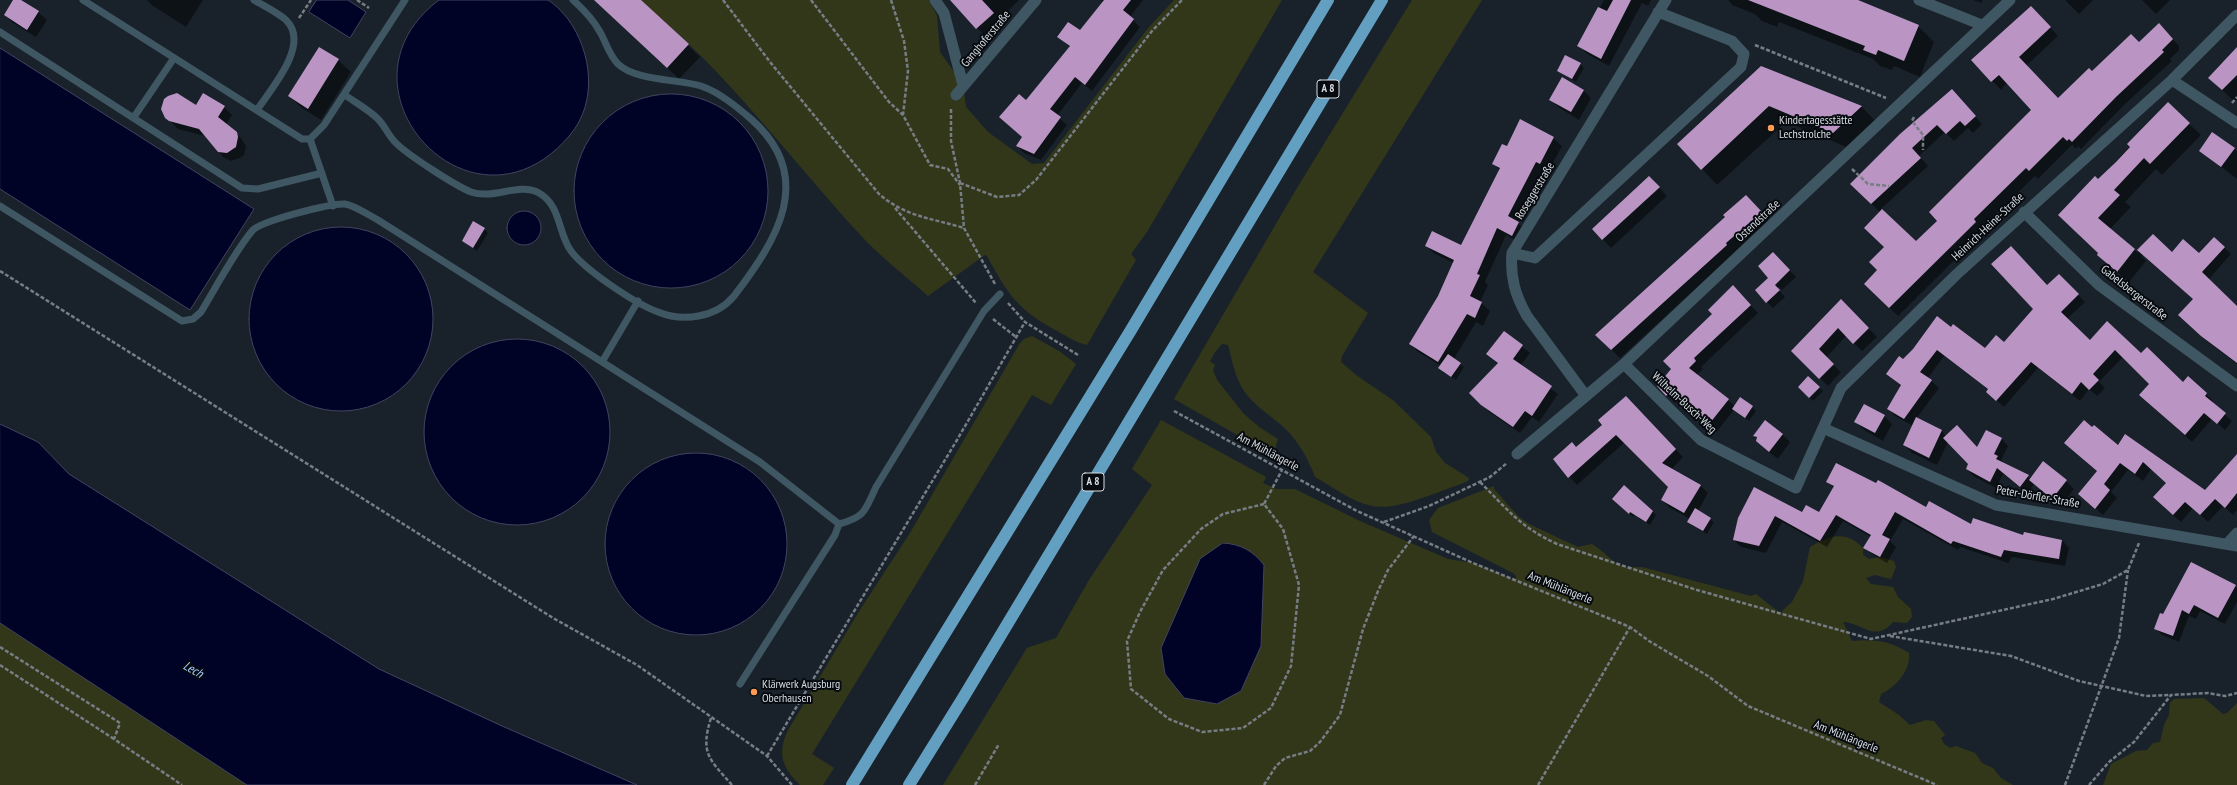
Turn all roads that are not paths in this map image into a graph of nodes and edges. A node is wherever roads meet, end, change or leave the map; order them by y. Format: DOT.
graph roads {
  1 [pos="83,0"];
  2 [pos="254,0"];
  3 [pos="405,0"];
  4 [pos="573,0"];
  5 [pos="935,0"];
  6 [pos="1036,0"];
  7 [pos="1328,0"];
  8 [pos="1382,0"];
  9 [pos="1666,0"];
  10 [pos="1919,0"];
  11 [pos="2010,0"];
  12 [pos="1658,12"];
  13 [pos="2237,15"];
  14 [pos="1982,25"];
  15 [pos="0,32"];
  16 [pos="174,58"];
  17 [pos="2172,80"];
  18 [pos="964,85"];
  19 [pos="345,95"];
  20 [pos="956,95"];
  21 [pos="257,110"];
  22 [pos="134,117"];
  23 [pos="2237,124"];
  24 [pos="310,139"];
  25 [pos="322,173"];
  26 [pos="0,206"];
  27 [pos="333,206"];
  28 [pos="2024,212"];
  29 [pos="1512,253"];
  30 [pos="1000,294"];
  31 [pos="638,301"];
  32 [pos="602,362"];
  33 [pos="1624,364"];
  34 [pos="2237,386"];
  35 [pos="1586,396"];
  36 [pos="1823,428"];
  37 [pos="1517,454"];
  38 [pos="1796,488"];
  39 [pos="839,524"];
  40 [pos="2237,532"];
  41 [pos="2232,544"];
  42 [pos="740,684"];
  43 [pos="852,785"];
  44 [pos="909,785"];
  1 -- 16 [label="lane"];
  2 -- 21 [label="lane"];
  3 -- 19 [label="lane"];
  4 -- 31 [label="lane"];
  5 -- 18 [label="street"];
  6 -- 18 [label="street, Ganghoferstraße"];
  7 -- 43 [label="highway"];
  8 -- 44 [label="highway, A 8"];
  9 -- 12 [label="street, Roseggerstraße"];
  10 -- 14 [label="street"];
  11 -- 14 [label="street, Ostendstraße"];
  12 -- 29 [label="street, Roseggerstraße"];
  12 -- 29 [label="street"];
  13 -- 17 [label="street, Heinrich-Heine-Straße"];
  14 -- 33 [label="street, Ostendstraße"];
  15 -- 22 [label="lane"];
  16 -- 21 [label="lane"];
  16 -- 22 [label="lane"];
  17 -- 23 [label="street"];
  17 -- 28 [label="street, Heinrich-Heine-Straße"];
  18 -- 20 [label="street, Ganghoferstraße"];
  19 -- 24 [label="lane"];
  19 -- 31 [label="lane"];
  21 -- 24 [label="lane"];
  22 -- 25 [label="lane"];
  24 -- 25 [label="lane"];
  25 -- 27 [label="lane"];
  26 -- 27 [label="lane"];
  27 -- 32 [label="lane"];
  28 -- 34 [label="street, Gabelsbergerstraße"];
  28 -- 36 [label="street, Heinrich-Heine-Straße"];
  29 -- 35 [label="street, Roseggerstraße"];
  30 -- 39 [label="lane"];
  31 -- 32 [label="lane"];
  32 -- 39 [label="lane"];
  33 -- 35 [label="street, Ostendstraße"];
  33 -- 38 [label="street, Wilhelm-Busch-Weg"];
  35 -- 37 [label="street, Ostendstraße"];
  36 -- 38 [label="street, Heinrich-Heine-Straße"];
  36 -- 41 [label="street, Peter-Dörfler-Straße"];
  39 -- 42 [label="lane"];
  40 -- 41 [label="street"];
}
